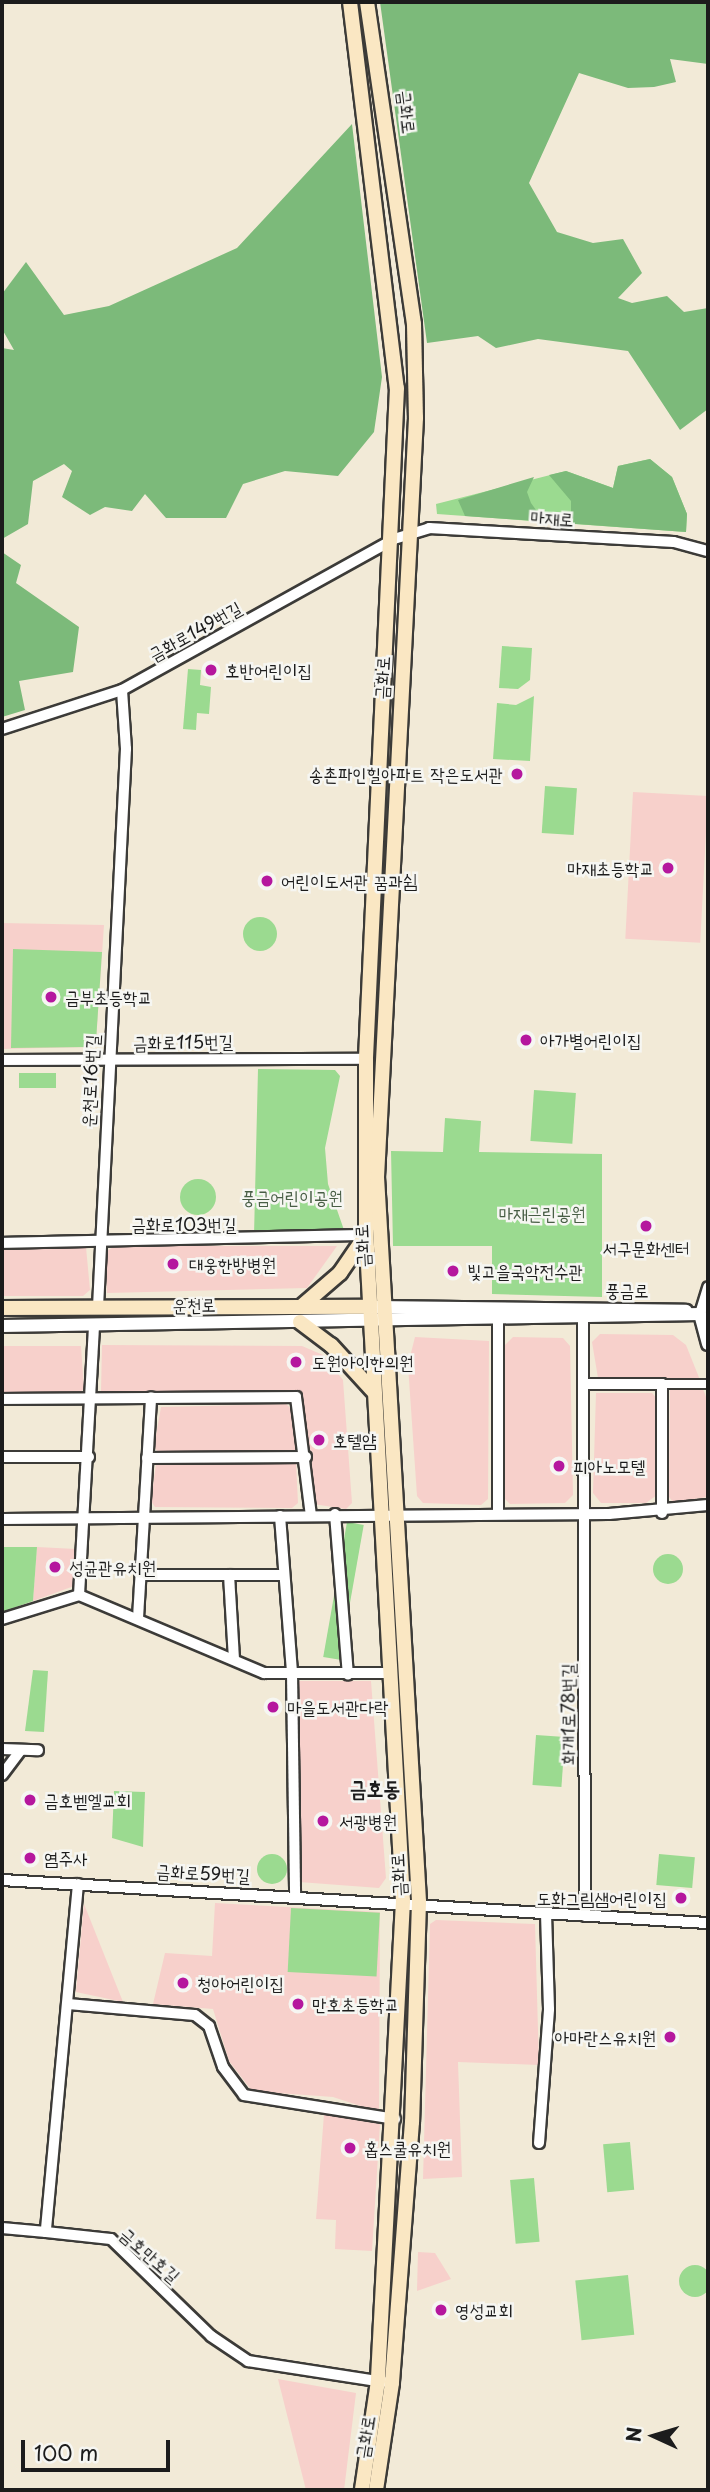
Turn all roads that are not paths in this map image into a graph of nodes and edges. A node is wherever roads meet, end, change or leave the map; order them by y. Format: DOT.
graph roads {
  1 [pos="350,2"];
  2 [pos="367,2"];
  3 [pos="411,534"];
  4 [pos="394,539"];
  5 [pos="708,551"];
  6 [pos="122,690"];
  7 [pos="2,729"];
  8 [pos="366,1059"];
  9 [pos="2,1060"];
  10 [pos="107,1061"];
  11 [pos="366,1235"];
  12 [pos="101,1242"];
  13 [pos="2,1243"];
  14 [pos="708,1287"];
  15 [pos="303,1306"];
  16 [pos="98,1307"];
  17 [pos="370,1307"];
  18 [pos="2,1308"];
  19 [pos="386,1314"];
  20 [pos="700,1314"];
  21 [pos="583,1319"];
  22 [pos="498,1320"];
  23 [pos="300,1322"];
  24 [pos="370,1323"];
  25 [pos="94,1325"];
  26 [pos="2,1326"];
  27 [pos="708,1344"];
  28 [pos="584,1384"];
  29 [pos="662,1384"];
  30 [pos="708,1384"];
  31 [pos="373,1391"];
  32 [pos="91,1397"];
  33 [pos="151,1397"];
  34 [pos="2,1399"];
  35 [pos="2,1457"];
  36 [pos="89,1457"];
  37 [pos="306,1457"];
  38 [pos="147,1458"];
  39 [pos="708,1505"];
  40 [pos="398,1513"];
  41 [pos="584,1513"];
  42 [pos="663,1513"];
  43 [pos="335,1514"];
  44 [pos="380,1514"];
  45 [pos="498,1514"];
  46 [pos="311,1515"];
  47 [pos="144,1516"];
  48 [pos="280,1516"];
  49 [pos="85,1518"];
  50 [pos="2,1519"];
  51 [pos="229,1575"];
  52 [pos="284,1575"];
  53 [pos="141,1576"];
  54 [pos="79,1595"];
  55 [pos="138,1618"];
  56 [pos="2,1619"];
  57 [pos="234,1658"];
  58 [pos="292,1673"];
  59 [pos="392,1673"];
  60 [pos="348,1674"];
  61 [pos="2,1749"];
  62 [pos="20,1750"];
  63 [pos="38,1750"];
  64 [pos="2,1775"];
  65 [pos="2,1880"];
  66 [pos="78,1884"];
  67 [pos="295,1895"];
  68 [pos="403,1901"];
  69 [pos="419,1902"];
  70 [pos="546,1913"];
  71 [pos="585,1916"];
  72 [pos="708,1923"];
  73 [pos="68,2004"];
  74 [pos="394,2119"];
  75 [pos="539,2143"];
  76 [pos="2,2228"];
  77 [pos="46,2232"];
  78 [pos="385,2382"];
  79 [pos="362,2490"];
  80 [pos="376,2490"];
  1 -- 4 [label="main road, 금화로"];
  2 -- 3 [label="main road, 금화로"];
  3 -- 4 [label="street, 마재로"];
  3 -- 5 [label="street, 마재로"];
  3 -- 19 [label="main road, 금화로"];
  4 -- 6 [label="street, 금화로149번길"];
  4 -- 8 [label="main road, 금화로"];
  6 -- 7 [label="street, 금화로149번길"];
  6 -- 10 [label="street, 운천로16번길"];
  8 -- 10 [label="street, 금화로115번길"];
  8 -- 11 [label="main road, 금화로"];
  9 -- 10 [label="street, 금화로115번길"];
  10 -- 12 [label="street, 운천로16번길"];
  11 -- 12 [label="street, 금화로103번길"];
  11 -- 15 [label="main road"];
  11 -- 17 [label="main road, 금화로"];
  12 -- 13 [label="street, 금화로103번길"];
  12 -- 16 [label="street, 운천로16번길"];
  14 -- 20 [label="street"];
  15 -- 16 [label="main road, 운천로"];
  15 -- 17 [label="main road, 운천로"];
  16 -- 18 [label="main road, 운천로"];
  17 -- 19 [label="street, 운천로"];
  17 -- 24 [label="main road, 금화로"];
  19 -- 20 [label="street, 풍금로"];
  19 -- 22 [label="street, 풍금로"];
  19 -- 24 [label="street, 운천로"];
  19 -- 40 [label="main road, 금화로"];
  20 -- 21 [label="street, 풍금로"];
  20 -- 27 [label="street"];
  21 -- 22 [label="street, 풍금로"];
  21 -- 28 [label="street, 화개1로78번길"];
  22 -- 45 [label="street"];
  23 -- 24 [label="street, 운천로"];
  23 -- 25 [label="street, 운천로"];
  23 -- 31 [label="main road"];
  24 -- 31 [label="main road, 금화로"];
  25 -- 26 [label="street, 운천로"];
  25 -- 32 [label="street"];
  28 -- 29 [label="street"];
  28 -- 41 [label="street, 화개1로78번길"];
  29 -- 30 [label="street"];
  29 -- 42 [label="street"];
  31 -- 44 [label="main road, 금화로"];
  32 -- 33 [label="street"];
  32 -- 34 [label="street"];
  32 -- 36 [label="street"];
  33 -- 37 [label="street"];
  33 -- 38 [label="street"];
  35 -- 36 [label="street"];
  36 -- 49 [label="street"];
  37 -- 38 [label="street"];
  37 -- 46 [label="street"];
  38 -- 47 [label="street"];
  39 -- 42 [label="street"];
  40 -- 44 [label="street"];
  40 -- 45 [label="street"];
  40 -- 69 [label="main road, 금화로"];
  41 -- 42 [label="street"];
  41 -- 45 [label="street"];
  41 -- 71 [label="street, 화개1로78번길"];
  43 -- 44 [label="street"];
  43 -- 46 [label="street"];
  43 -- 60 [label="street"];
  44 -- 59 [label="main road, 금화로"];
  46 -- 48 [label="street"];
  47 -- 48 [label="street"];
  47 -- 49 [label="street"];
  47 -- 53 [label="street"];
  48 -- 52 [label="street"];
  49 -- 50 [label="street"];
  49 -- 54 [label="street"];
  51 -- 52 [label="street"];
  51 -- 53 [label="street"];
  51 -- 57 [label="street"];
  52 -- 58 [label="street"];
  53 -- 55 [label="street"];
  54 -- 55 [label="street"];
  54 -- 56 [label="street"];
  55 -- 57 [label="street"];
  57 -- 58 [label="street"];
  58 -- 60 [label="street"];
  58 -- 67 [label="street"];
  59 -- 60 [label="street"];
  59 -- 68 [label="main road, 금화로"];
  61 -- 62 [label="street"];
  62 -- 63 [label="street"];
  62 -- 64 [label="street"];
  65 -- 66 [label="street, 금화로59번길"];
  66 -- 67 [label="street, 금화로59번길"];
  66 -- 73 [label="street"];
  67 -- 68 [label="street, 금화로59번길"];
  68 -- 69 [label="street, 금화로59번길"];
  68 -- 74 [label="main road, 금화로"];
  69 -- 70 [label="street, 금화로59번길"];
  69 -- 78 [label="main road, 금화로"];
  70 -- 71 [label="street, 금화로59번길"];
  70 -- 75 [label="street"];
  71 -- 72 [label="street, 금화로59번길"];
  73 -- 74 [label="street"];
  73 -- 77 [label="street"];
  74 -- 78 [label="main road, 금화로"];
  76 -- 77 [label="street, 금호만호길"];
  77 -- 78 [label="street, 금호만호길"];
  78 -- 79 [label="main road, 금화로"];
  78 -- 80 [label="main road, 금화로"];
}
